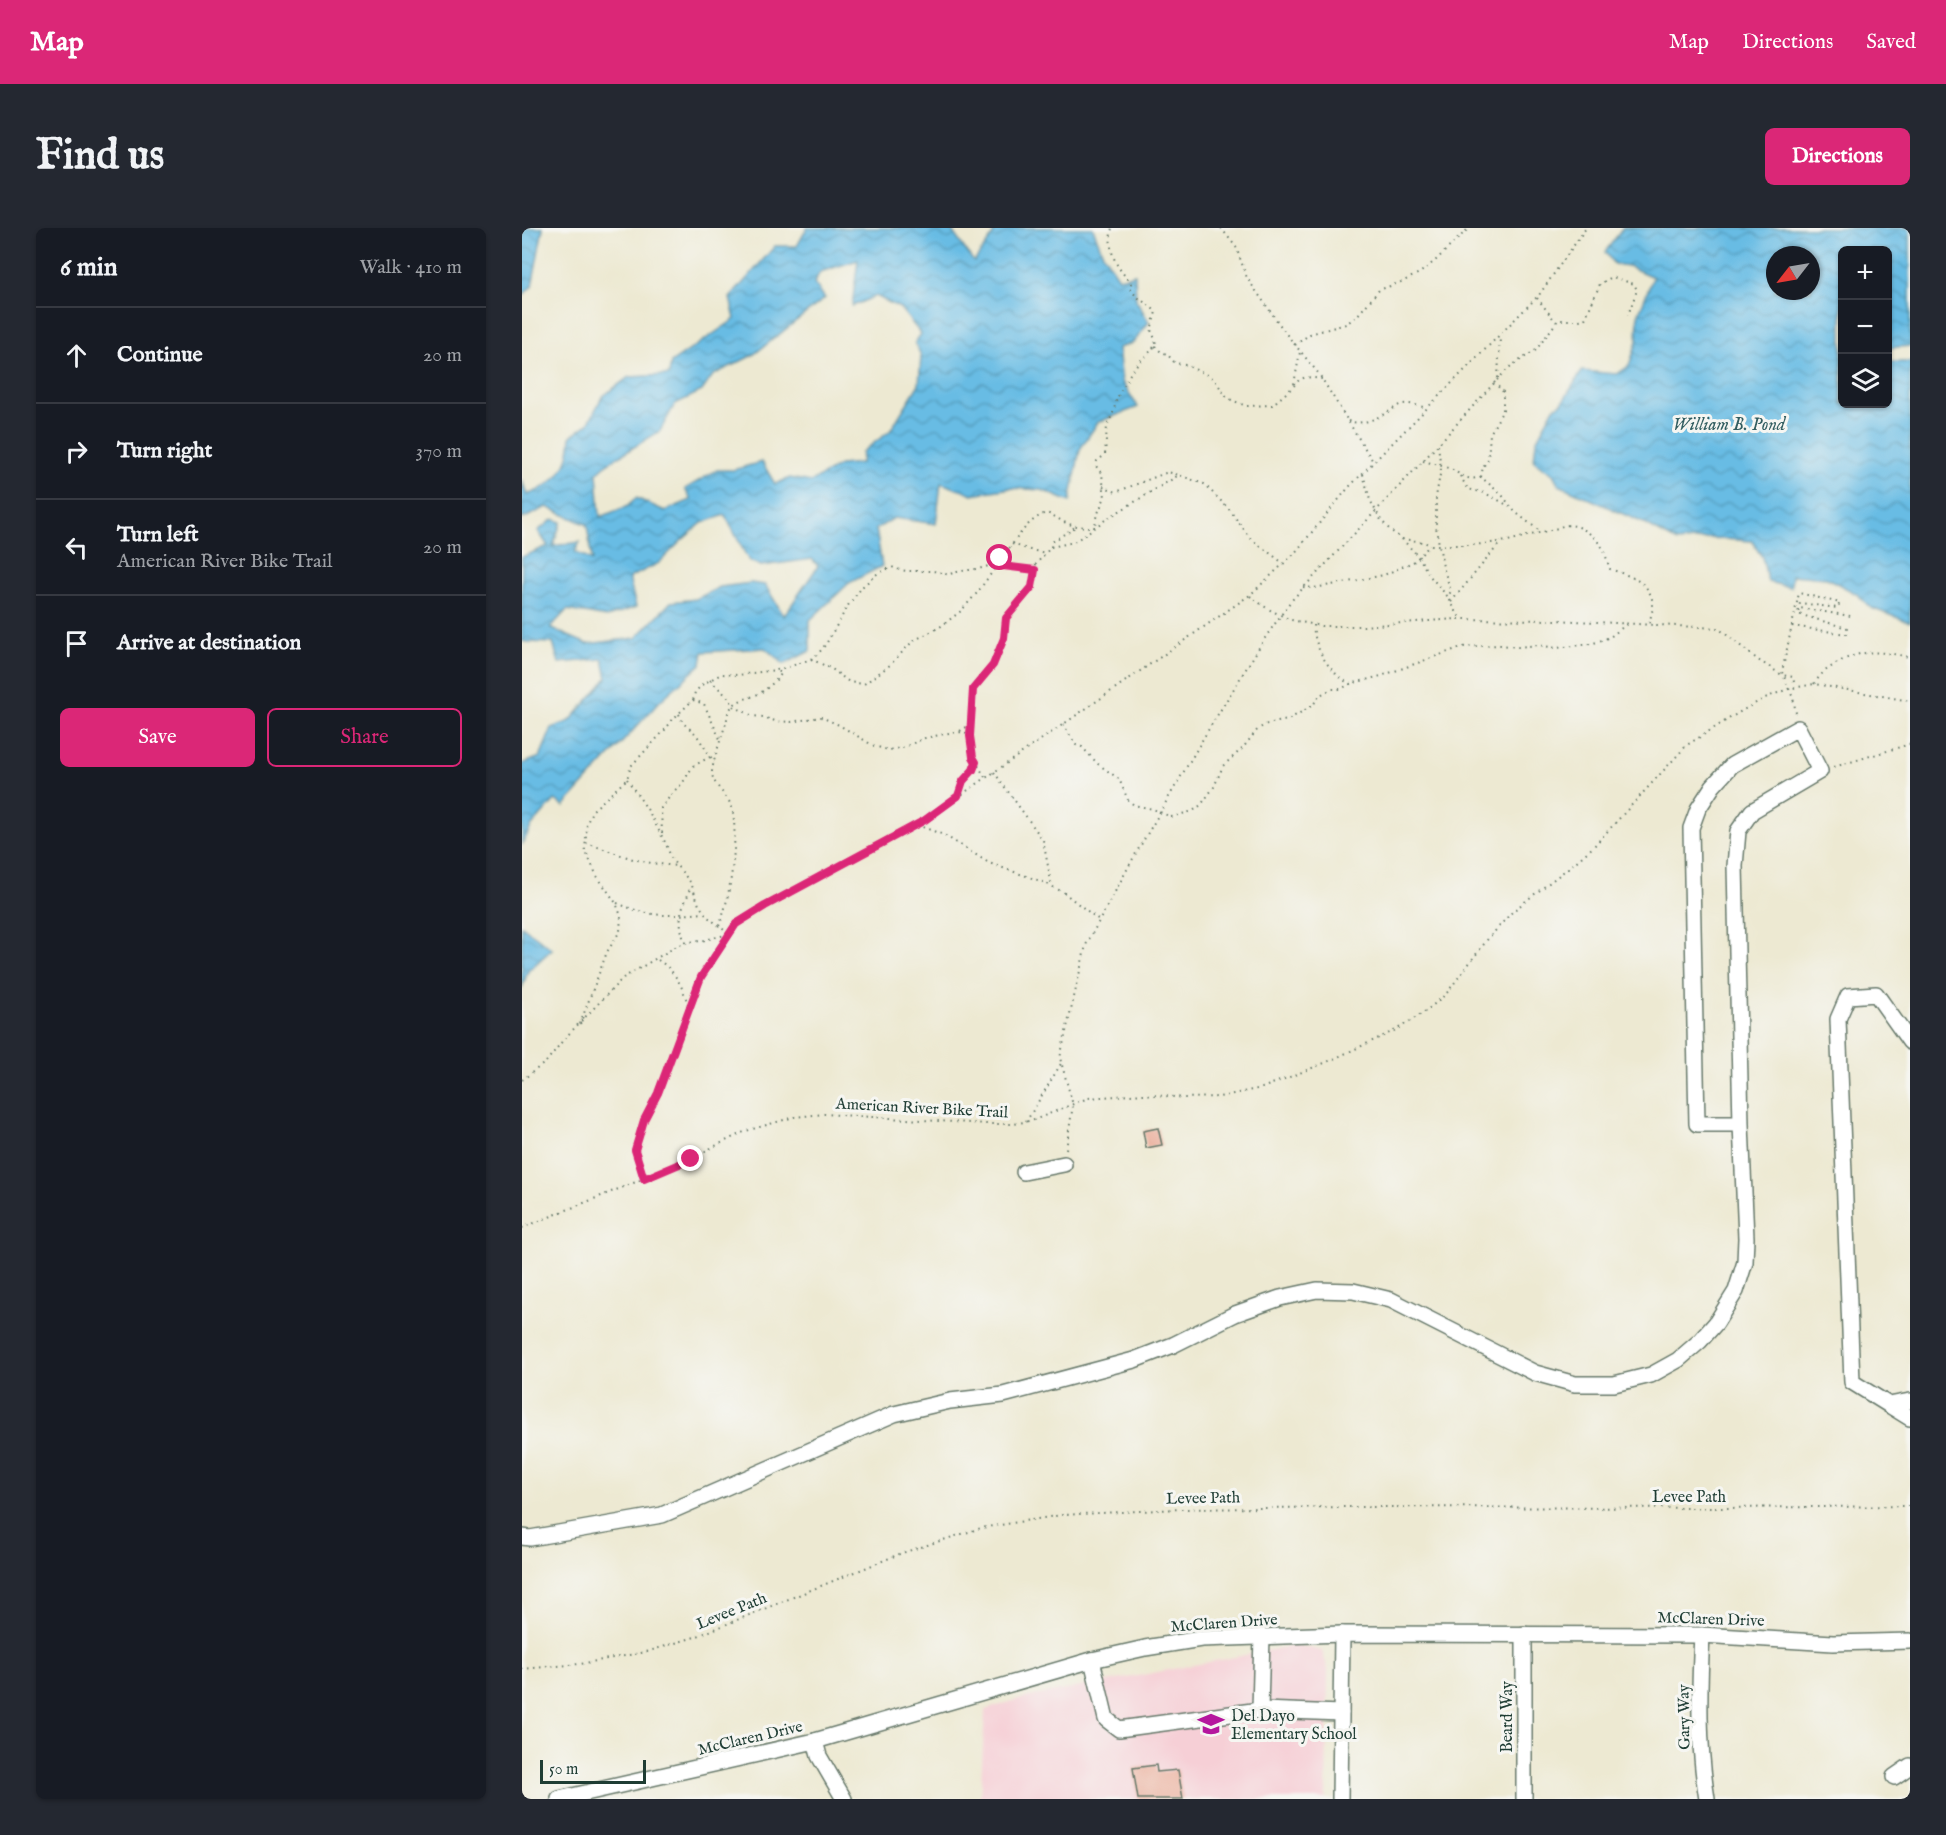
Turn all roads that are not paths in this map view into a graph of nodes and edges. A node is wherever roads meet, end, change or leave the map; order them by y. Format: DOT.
graph roads {
  1 [pos="1910,1042"];
  2 [pos="1741,1124"];
  3 [pos="1064,1164"];
  4 [pos="1024,1172"];
  5 [pos="1910,1401"];
  6 [pos="1889,1405"];
  7 [pos="1910,1418"];
  8 [pos="522,1537"];
  9 [pos="1342,1634"];
  10 [pos="1524,1634"];
  11 [pos="1702,1635"];
  12 [pos="1262,1636"];
  13 [pos="1910,1641"];
  14 [pos="1092,1660"];
  15 [pos="1260,1710"];
  16 [pos="1341,1713"];
  17 [pos="815,1741"];
  18 [pos="1910,1766"];
  19 [pos="1894,1777"];
  20 [pos="560,1799"];
  21 [pos="844,1799"];
  22 [pos="1340,1799"];
  23 [pos="1524,1799"];
  24 [pos="1707,1799"];
  1 -- 6 [label="street"];
  2 -- 2 [label="street"];
  2 -- 8 [label="street"];
  3 -- 4 [label="street"];
  5 -- 6 [label="street"];
  6 -- 7 [label="street"];
  9 -- 10 [label="street, McClaren Drive"];
  9 -- 12 [label="street, McClaren Drive"];
  9 -- 16 [label="street"];
  10 -- 11 [label="street, McClaren Drive"];
  10 -- 23 [label="street, Beard Way"];
  11 -- 13 [label="street, McClaren Drive"];
  11 -- 24 [label="street, Gary Way"];
  12 -- 14 [label="street, McClaren Drive"];
  12 -- 15 [label="street"];
  14 -- 15 [label="street"];
  14 -- 17 [label="street, McClaren Drive"];
  15 -- 16 [label="street"];
  16 -- 22 [label="street"];
  17 -- 20 [label="street, McClaren Drive"];
  17 -- 21 [label="street"];
  18 -- 19 [label="street"];
}
